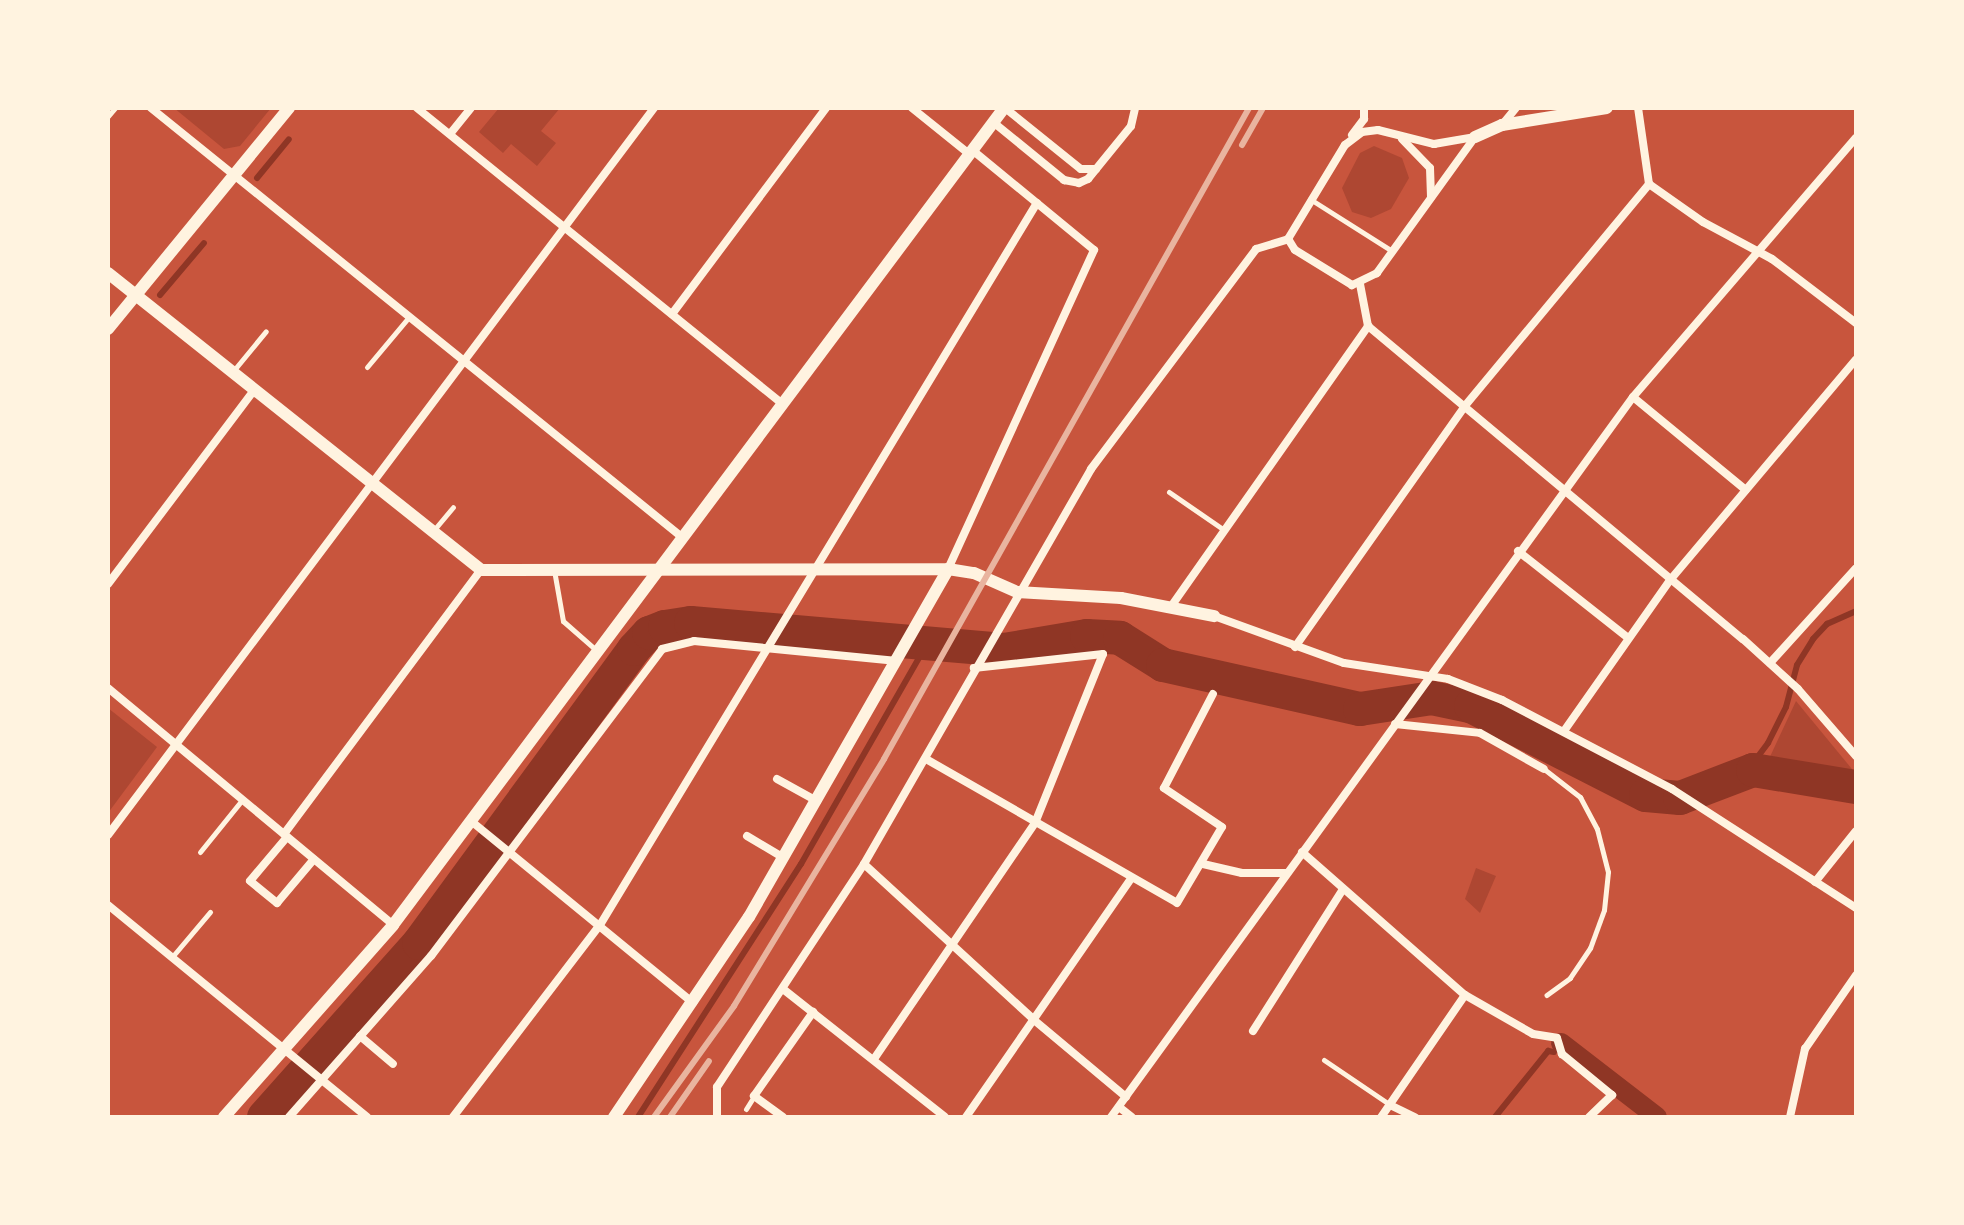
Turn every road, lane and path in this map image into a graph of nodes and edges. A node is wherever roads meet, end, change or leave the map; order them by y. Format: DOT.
graph roads {
  1 [pos="115,108"];
  2 [pos="151,108"];
  3 [pos="289,108"];
  4 [pos="417,108"];
  5 [pos="471,108"];
  6 [pos="654,108"];
  7 [pos="826,108"];
  8 [pos="912,108"];
  9 [pos="1004,108"];
  10 [pos="1135,108"];
  11 [pos="1364,108"];
  12 [pos="1516,108"];
  13 [pos="1607,108"];
  14 [pos="1638,108"];
  15 [pos="108,116"];
  16 [pos="993,122"];
  17 [pos="1502,125"];
  18 [pos="450,134"];
  19 [pos="1395,135"];
  20 [pos="1475,137"];
  21 [pos="1856,138"];
  22 [pos="1345,145"];
  23 [pos="969,150"];
  24 [pos="1096,169"];
  25 [pos="235,175"];
  26 [pos="1649,184"];
  27 [pos="1310,199"];
  28 [pos="1430,199"];
  29 [pos="1037,203"];
  30 [pos="565,227"];
  31 [pos="1288,239"];
  32 [pos="1759,251"];
  33 [pos="1393,252"];
  34 [pos="108,273"];
  35 [pos="1360,284"];
  36 [pos="136,295"];
  37 [pos="672,314"];
  38 [pos="409,317"];
  39 [pos="1856,323"];
  40 [pos="1368,326"];
  41 [pos="108,329"];
  42 [pos="266,331"];
  43 [pos="1856,359"];
  44 [pos="464,362"];
  45 [pos="367,367"];
  46 [pos="233,371"];
  47 [pos="255,389"];
  48 [pos="1633,397"];
  49 [pos="781,403"];
  50 [pos="1464,407"];
  51 [pos="374,484"];
  52 [pos="1746,490"];
  53 [pos="1562,491"];
  54 [pos="1169,492"];
  55 [pos="453,507"];
  56 [pos="1224,530"];
  57 [pos="433,531"];
  58 [pos="682,537"];
  59 [pos="1518,551"];
  60 [pos="1856,568"];
  61 [pos="657,569"];
  62 [pos="816,569"];
  63 [pos="948,569"];
  64 [pos="481,570"];
  65 [pos="554,570"];
  66 [pos="1671,579"];
  67 [pos="108,584"];
  68 [pos="1017,592"];
  69 [pos="1170,608"];
  70 [pos="1214,616"];
  71 [pos="1627,637"];
  72 [pos="1295,647"];
  73 [pos="767,648"];
  74 [pos="595,649"];
  75 [pos="900,656"];
  76 [pos="1770,663"];
  77 [pos="976,664"];
  78 [pos="1430,675"];
  79 [pos="108,688"];
  80 [pos="1213,694"];
  81 [pos="1395,724"];
  82 [pos="1564,731"];
  83 [pos="176,745"];
  84 [pos="1856,756"];
  85 [pos="926,759"];
  86 [pos="1544,769"];
  87 [pos="777,779"];
  88 [pos="242,800"];
  89 [pos="817,801"];
  90 [pos="471,821"];
  91 [pos="1035,823"];
  92 [pos="1856,831"];
  93 [pos="108,835"];
  94 [pos="286,836"];
  95 [pos="747,836"];
  96 [pos="505,848"];
  97 [pos="200,852"];
  98 [pos="1302,852"];
  99 [pos="784,858"];
  100 [pos="314,859"];
  101 [pos="864,864"];
  102 [pos="1203,864"];
  103 [pos="1286,873"];
  104 [pos="1131,879"];
  105 [pos="1815,882"];
  106 [pos="1343,889"];
  107 [pos="108,905"];
  108 [pos="1856,908"];
  109 [pos="210,912"];
  110 [pos="393,925"];
  111 [pos="600,925"];
  112 [pos="951,946"];
  113 [pos="172,957"];
  114 [pos="1856,975"];
  115 [pos="783,989"];
  116 [pos="1465,995"];
  117 [pos="1547,995"];
  118 [pos="693,1003"];
  119 [pos="813,1012"];
  120 [pos="1034,1020"];
  121 [pos="1253,1031"];
  122 [pos="360,1036"];
  123 [pos="284,1049"];
  124 [pos="874,1059"];
  125 [pos="1324,1060"];
  126 [pos="393,1064"];
  127 [pos="318,1077"];
  128 [pos="754,1096"];
  129 [pos="1126,1097"];
  130 [pos="1390,1105"];
  131 [pos="1119,1107"];
  132 [pos="746,1109"];
  133 [pos="224,1117"];
  134 [pos="289,1117"];
  135 [pos="367,1117"];
  136 [pos="453,1117"];
  137 [pos="614,1117"];
  138 [pos="717,1117"];
  139 [pos="783,1117"];
  140 [pos="945,1117"];
  141 [pos="966,1117"];
  142 [pos="1111,1117"];
  143 [pos="1132,1117"];
  144 [pos="1381,1117"];
  145 [pos="1415,1117"];
  146 [pos="1589,1117"];
  147 [pos="1790,1117"];
  1 -- 15 [label="lane"];
  2 -- 25 [label="street"];
  3 -- 25 [label="street"];
  4 -- 18 [label="street"];
  5 -- 18 [label="street"];
  6 -- 30 [label="street"];
  7 -- 37 [label="street"];
  8 -- 23 [label="street"];
  9 -- 16 [label="street"];
  9 -- 24 [label="street"];
  10 -- 24 [label="street"];
  11 -- 22 [label="street"];
  12 -- 17 [label="street"];
  13 -- 17 [label="street"];
  14 -- 26 [label="street"];
  16 -- 23 [label="street"];
  16 -- 24 [label="street"];
  17 -- 20 [label="street"];
  18 -- 30 [label="street"];
  19 -- 20 [label="street"];
  19 -- 22 [label="street"];
  19 -- 28 [label="street"];
  20 -- 28 [label="street"];
  21 -- 32 [label="street"];
  22 -- 27 [label="street"];
  23 -- 29 [label="street"];
  23 -- 49 [label="street"];
  25 -- 36 [label="street"];
  25 -- 38 [label="street"];
  26 -- 32 [label="street"];
  26 -- 50 [label="street"];
  27 -- 31 [label="street"];
  27 -- 33 [label="lane"];
  28 -- 33 [label="street"];
  29 -- 62 [label="street"];
  29 -- 63 [label="street"];
  30 -- 37 [label="street"];
  30 -- 44 [label="street"];
  31 -- 35 [label="street"];
  31 -- 68 [label="street"];
  32 -- 39 [label="street"];
  32 -- 48 [label="street"];
  33 -- 35 [label="street"];
  34 -- 36 [label="street"];
  35 -- 40 [label="street"];
  36 -- 41 [label="street"];
  36 -- 46 [label="street"];
  37 -- 49 [label="street"];
  38 -- 44 [label="street"];
  38 -- 45 [label="lane"];
  40 -- 50 [label="street"];
  40 -- 56 [label="street"];
  42 -- 46 [label="lane"];
  43 -- 52 [label="street"];
  44 -- 51 [label="street"];
  44 -- 58 [label="street"];
  46 -- 47 [label="street"];
  47 -- 51 [label="street"];
  47 -- 67 [label="street"];
  48 -- 52 [label="street"];
  48 -- 53 [label="street"];
  49 -- 58 [label="street"];
  50 -- 53 [label="street"];
  50 -- 72 [label="street"];
  51 -- 57 [label="street"];
  51 -- 83 [label="street"];
  52 -- 66 [label="street"];
  53 -- 59 [label="street"];
  53 -- 66 [label="street"];
  54 -- 56 [label="lane"];
  55 -- 57 [label="lane"];
  56 -- 69 [label="street"];
  57 -- 64 [label="street"];
  58 -- 61 [label="street"];
  59 -- 71 [label="street"];
  59 -- 78 [label="street"];
  60 -- 76 [label="street"];
  61 -- 62 [label="street"];
  61 -- 65 [label="street"];
  61 -- 74 [label="street"];
  62 -- 63 [label="street"];
  62 -- 73 [label="street"];
  63 -- 68 [label="street"];
  63 -- 75 [label="street"];
  64 -- 65 [label="street"];
  64 -- 94 [label="street"];
  65 -- 74 [label="lane"];
  66 -- 71 [label="street"];
  66 -- 76 [label="street"];
  68 -- 69 [label="street"];
  68 -- 77 [label="street"];
  69 -- 70 [label="street"];
  70 -- 72 [label="street"];
  71 -- 82 [label="street"];
  72 -- 78 [label="street"];
  73 -- 75 [label="street"];
  73 -- 96 [label="street"];
  73 -- 111 [label="street"];
  74 -- 90 [label="street"];
  75 -- 89 [label="street"];
  76 -- 84 [label="street"];
  77 -- 85 [label="street"];
  77 -- 91 [label="street"];
  78 -- 81 [label="street"];
  78 -- 82 [label="street"];
  79 -- 83 [label="street"];
  80 -- 102 [label="street"];
  81 -- 86 [label="street"];
  81 -- 98 [label="street"];
  82 -- 105 [label="street"];
  83 -- 88 [label="street"];
  83 -- 93 [label="street"];
  85 -- 91 [label="street"];
  85 -- 101 [label="street"];
  86 -- 117 [label="lane"];
  87 -- 89 [label="street"];
  88 -- 94 [label="street"];
  88 -- 97 [label="lane"];
  89 -- 99 [label="street"];
  90 -- 96 [label="street"];
  90 -- 110 [label="street"];
  91 -- 104 [label="street"];
  91 -- 112 [label="street"];
  92 -- 105 [label="street"];
  94 -- 100 [label="street"];
  94 -- 100 [label="street"];
  95 -- 99 [label="street"];
  96 -- 111 [label="street"];
  96 -- 122 [label="street"];
  98 -- 103 [label="street"];
  98 -- 106 [label="street"];
  99 -- 118 [label="street"];
  100 -- 110 [label="street"];
  101 -- 112 [label="street"];
  101 -- 115 [label="street"];
  102 -- 103 [label="street"];
  102 -- 104 [label="street"];
  103 -- 129 [label="street"];
  104 -- 120 [label="street"];
  105 -- 108 [label="street"];
  106 -- 116 [label="street"];
  106 -- 121 [label="street"];
  107 -- 113 [label="street"];
  109 -- 113 [label="lane"];
  110 -- 123 [label="street"];
  111 -- 118 [label="street"];
  111 -- 136 [label="street"];
  112 -- 120 [label="street"];
  112 -- 124 [label="street"];
  113 -- 123 [label="street"];
  114 -- 147 [label="street"];
  115 -- 119 [label="street"];
  115 -- 138 [label="street"];
  116 -- 130 [label="street"];
  116 -- 146 [label="street"];
  118 -- 137 [label="street"];
  119 -- 124 [label="street"];
  119 -- 128 [label="street"];
  120 -- 129 [label="street"];
  120 -- 141 [label="street"];
  122 -- 126 [label="street"];
  122 -- 127 [label="street"];
  123 -- 127 [label="street"];
  123 -- 133 [label="street"];
  124 -- 140 [label="street"];
  125 -- 130 [label="lane"];
  127 -- 134 [label="street"];
  127 -- 135 [label="street"];
  128 -- 132 [label="lane"];
  128 -- 139 [label="street"];
  129 -- 131 [label="street"];
  130 -- 144 [label="street"];
  130 -- 145 [label="street"];
  131 -- 142 [label="street"];
  131 -- 143 [label="street"];
}
